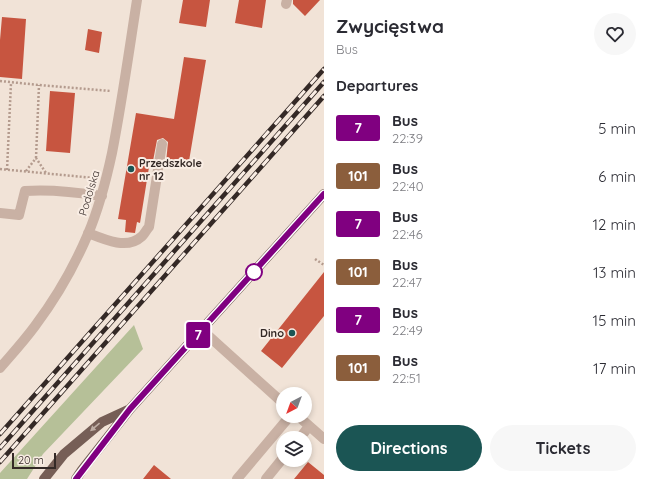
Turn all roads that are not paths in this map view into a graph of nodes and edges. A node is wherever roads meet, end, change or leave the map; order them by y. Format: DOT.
graph roads {
  1 [pos="137,0"];
  2 [pos="162,144"];
  3 [pos="324,194"];
  4 [pos="102,196"];
  5 [pos="0,213"];
  6 [pos="88,233"];
  7 [pos="202,330"];
  8 [pos="0,368"];
  9 [pos="276,396"];
  10 [pos="130,409"];
  11 [pos="284,423"];
  12 [pos="306,423"];
  13 [pos="309,426"];
  14 [pos="305,431"];
  15 [pos="324,439"];
  16 [pos="276,467"];
  17 [pos="44,479"];
  18 [pos="76,479"];
  19 [pos="237,479"];
  20 [pos="266,479"];
  1 -- 4 [label="street, Podolska"];
  2 -- 6 [label="street"];
  3 -- 7 [label="main road"];
  4 -- 5 [label="street"];
  4 -- 6 [label="street, Podolska"];
  6 -- 8 [label="street, Podolska"];
  7 -- 9 [label="street"];
  7 -- 10 [label="main road"];
  10 -- 17 [label="main road, one-way"];
  10 -- 18 [label="main road"];
  11 -- 19 [label="street"];
  12 -- 13 [label="street"];
  13 -- 14 [label="street"];
  13 -- 15 [label="street"];
  16 -- 20 [label="street"];
}
